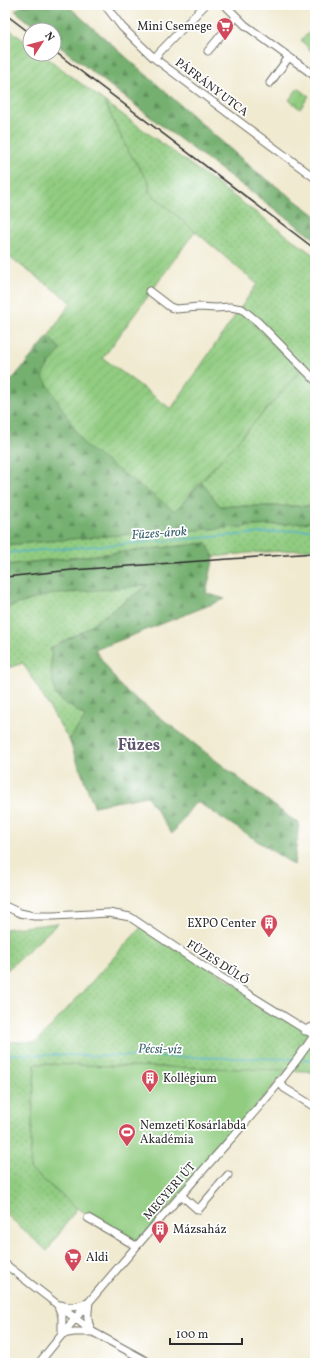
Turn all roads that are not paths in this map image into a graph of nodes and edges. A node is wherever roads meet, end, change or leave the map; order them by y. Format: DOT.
graph roads {
  1 [pos="105,5"];
  2 [pos="205,5"];
  3 [pos="225,5"];
  4 [pos="236,17"];
  5 [pos="208,51"];
  6 [pos="154,58"];
  7 [pos="289,58"];
  8 [pos="315,76"];
  9 [pos="270,83"];
  10 [pos="315,178"];
  11 [pos="149,291"];
  12 [pos="315,380"];
  13 [pos="5,906"];
  14 [pos="315,1026"];
  15 [pos="305,1030"];
  16 [pos="314,1034"];
  17 [pos="307,1047"];
  18 [pos="279,1081"];
  19 [pos="313,1106"];
  20 [pos="228,1175"];
  21 [pos="181,1195"];
  22 [pos="88,1218"];
  23 [pos="136,1246"];
  24 [pos="5,1264"];
  25 [pos="90,1302"];
  26 [pos="55,1303"];
  27 [pos="76,1319"];
  28 [pos="93,1332"];
  29 [pos="62,1334"];
  30 [pos="39,1363"];
  31 [pos="150,1363"];
  1 -- 6 [label="street, PÁFRÁNY UTCA"];
  2 -- 6 [label="street"];
  3 -- 4 [label="street"];
  4 -- 5 [label="street"];
  4 -- 7 [label="street"];
  6 -- 10 [label="street, PÁFRÁNY UTCA"];
  7 -- 8 [label="street"];
  7 -- 9 [label="street"];
  11 -- 12 [label="street"];
  13 -- 15 [label="street, FÜZES DŰLŐ"];
  14 -- 15 [label="street"];
  15 -- 16 [label="street, FÜZES DŰLŐ"];
  15 -- 17 [label="street"];
  16 -- 17 [label="street, MEGYERI ÚT"];
  17 -- 18 [label="street, MEGYERI ÚT"];
  18 -- 19 [label="street"];
  18 -- 21 [label="street, MEGYERI ÚT"];
  20 -- 21 [label="street"];
  21 -- 23 [label="street, MEGYERI ÚT"];
  22 -- 23 [label="street"];
  23 -- 25 [label="street, MEGYERI ÚT"];
  24 -- 26 [label="street"];
  25 -- 26 [label="street"];
  25 -- 27 [label="street, MEGYERI ÚT"];
  25 -- 28 [label="street"];
  26 -- 27 [label="street"];
  26 -- 29 [label="street"];
  27 -- 28 [label="street"];
  27 -- 29 [label="street, MEGYERI ÚT"];
  28 -- 29 [label="street"];
  28 -- 31 [label="street"];
  29 -- 30 [label="street, MEGYERI ÚT"];
}
